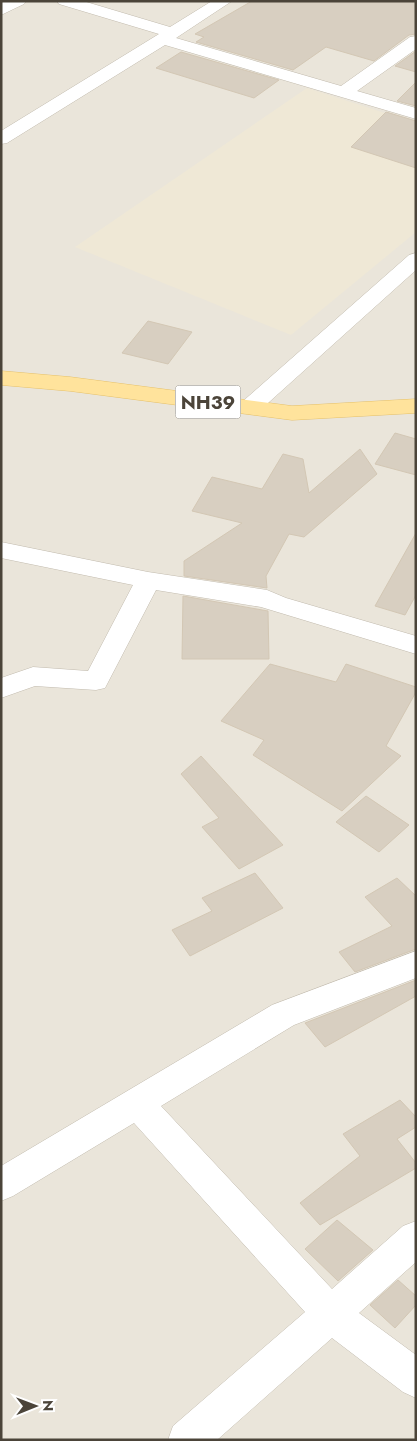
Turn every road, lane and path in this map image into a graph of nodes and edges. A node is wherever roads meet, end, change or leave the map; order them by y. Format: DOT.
graph roads {
  1 [pos="18,1"];
  2 [pos="65,1"];
  3 [pos="224,1"];
  4 [pos="1,10"];
  5 [pos="168,36"];
  6 [pos="416,41"];
  7 [pos="342,93"];
  8 [pos="416,114"];
  9 [pos="1,139"];
  10 [pos="416,259"];
  11 [pos="1,378"];
  12 [pos="416,406"];
  13 [pos="250,407"];
  14 [pos="1,550"];
  15 [pos="148,580"];
  16 [pos="416,645"];
  17 [pos="1,689"];
  18 [pos="416,964"];
  19 [pos="137,1103"];
  20 [pos="1,1185"];
  21 [pos="416,1238"];
  22 [pos="331,1314"];
  23 [pos="416,1379"];
  24 [pos="187,1440"];
  1 -- 4 [label="street"];
  2 -- 5 [label="street"];
  3 -- 5 [label="street"];
  5 -- 7 [label="street"];
  5 -- 9 [label="street"];
  6 -- 7 [label="street"];
  7 -- 8 [label="street"];
  10 -- 13 [label="street"];
  11 -- 13 [label="main road, NH39"];
  12 -- 13 [label="main road, NH39"];
  14 -- 15 [label="street"];
  15 -- 16 [label="street"];
  15 -- 17 [label="street"];
  18 -- 19 [label="street"];
  19 -- 20 [label="street"];
  19 -- 22 [label="street"];
  21 -- 22 [label="street"];
  22 -- 23 [label="street"];
  22 -- 24 [label="street"];
}
